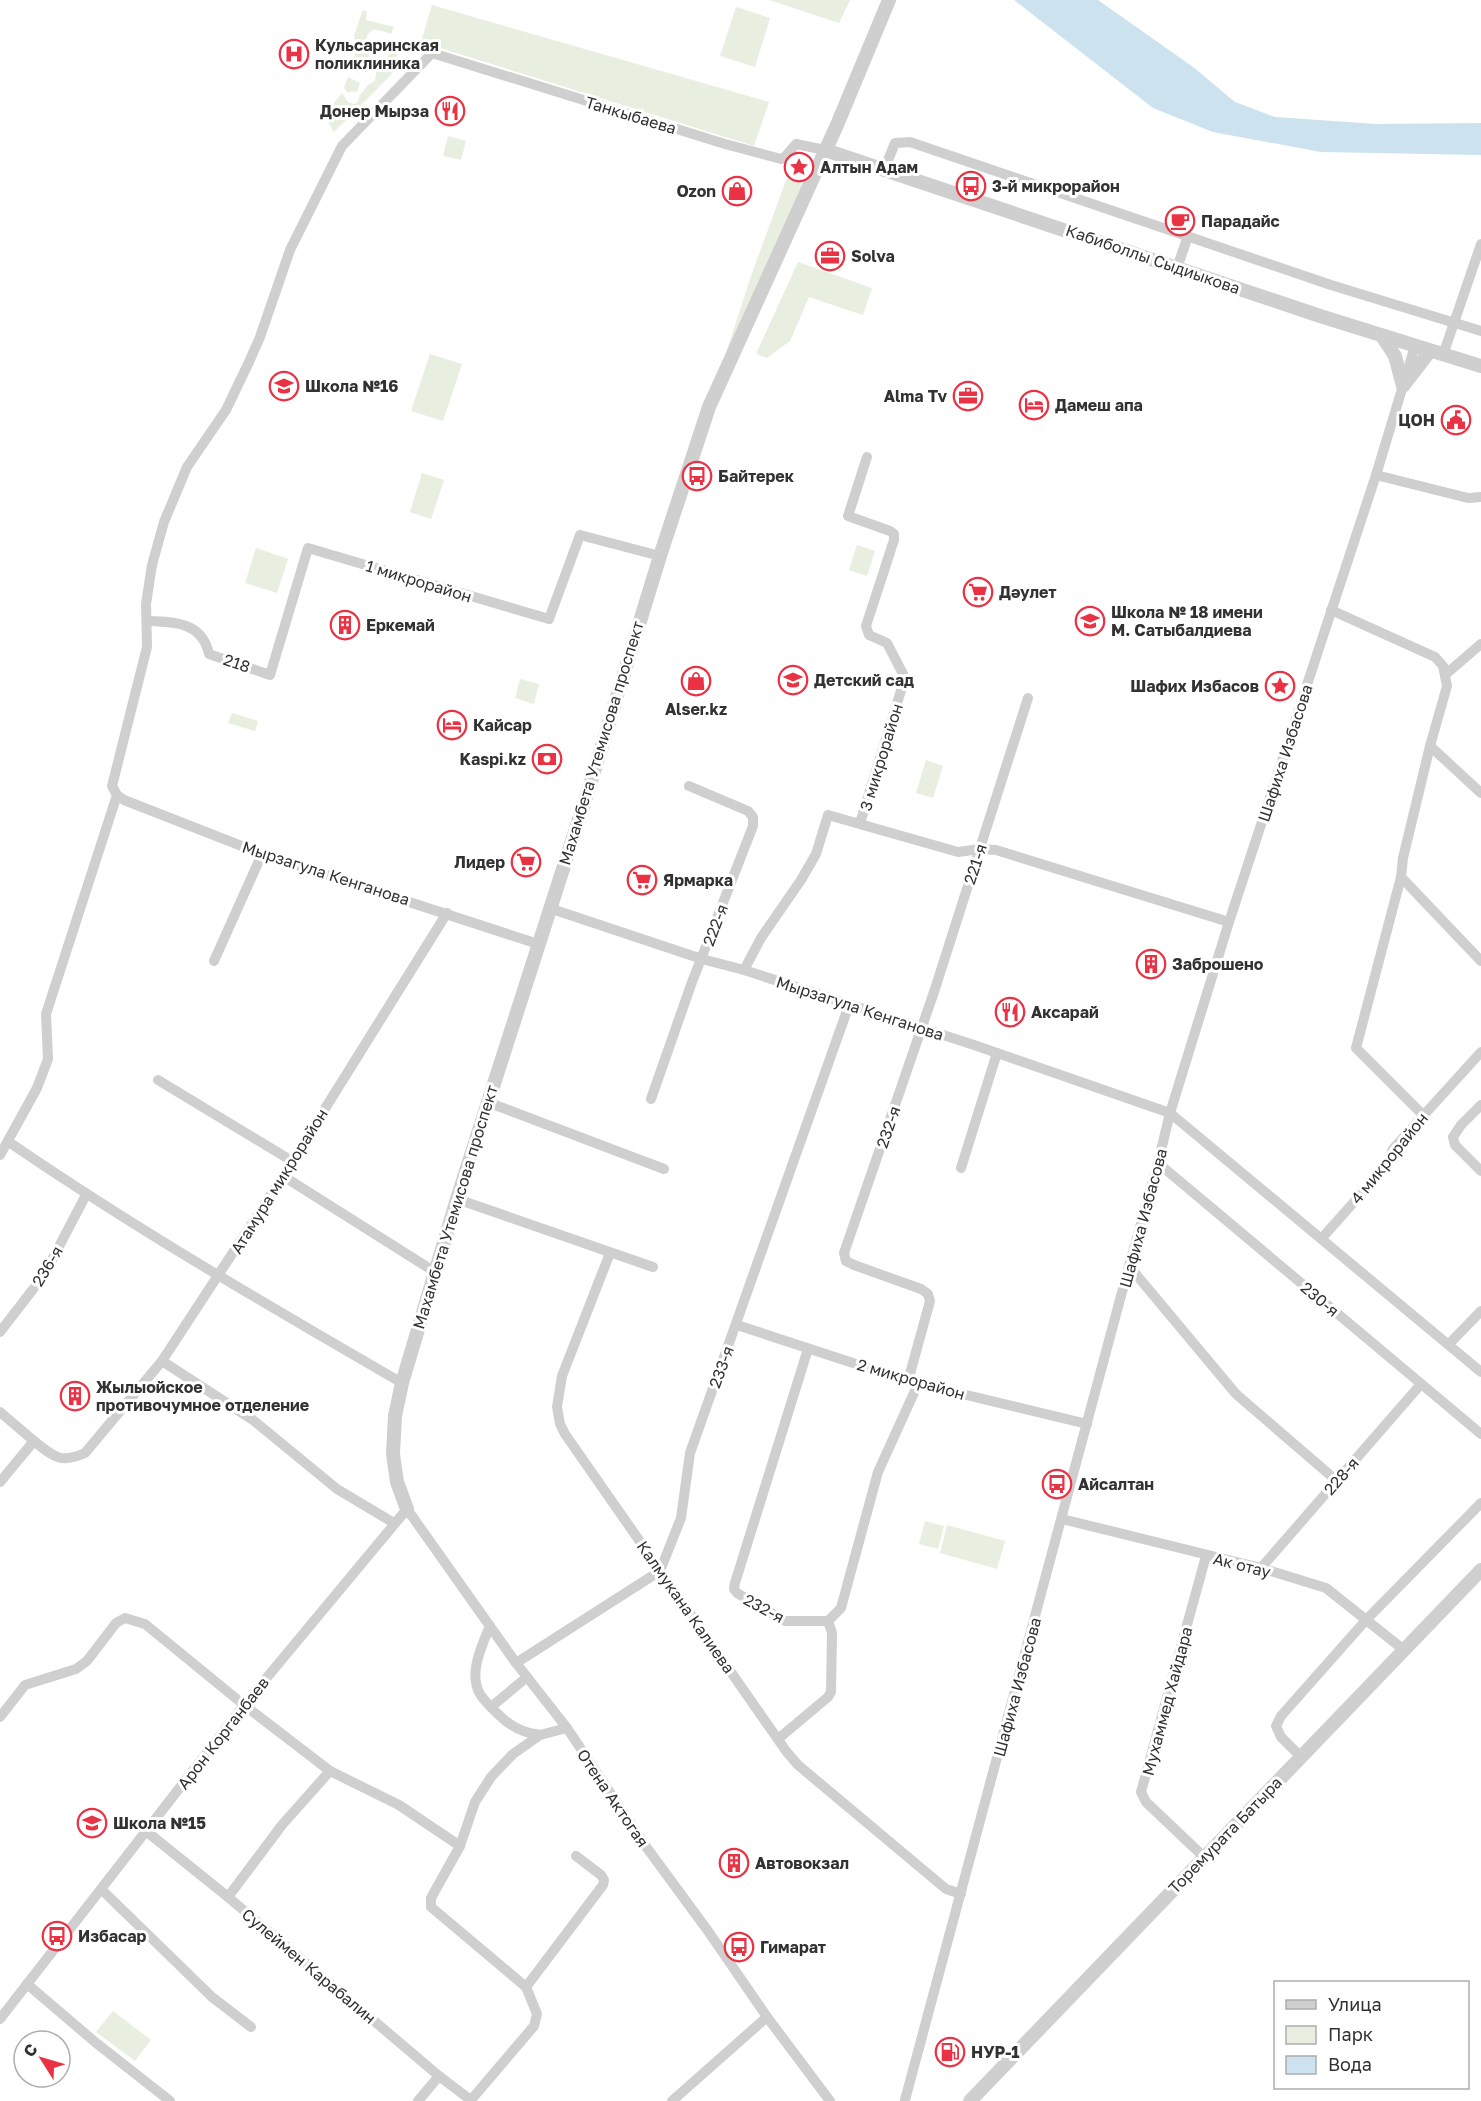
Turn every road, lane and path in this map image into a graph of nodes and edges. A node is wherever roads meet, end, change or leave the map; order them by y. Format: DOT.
graph roads {
  1 [pos="889,0"];
  2 [pos="825,150"];
  3 [pos="884,170"];
  4 [pos="1188,236"];
  5 [pos="1481,243"];
  6 [pos="1177,268"];
  7 [pos="1455,322"];
  8 [pos="1481,331"];
  9 [pos="1382,336"];
  10 [pos="1415,346"];
  11 [pos="1436,353"];
  12 [pos="1481,366"];
  13 [pos="1403,386"];
  14 [pos="867,458"];
  15 [pos="1376,475"];
  16 [pos="1481,497"];
  17 [pos="660,556"];
  18 [pos="1331,610"];
  19 [pos="147,621"];
  20 [pos="1481,644"];
  21 [pos="1446,674"];
  22 [pos="270,675"];
  23 [pos="1028,698"];
  24 [pos="1430,746"];
  25 [pos="689,786"];
  26 [pos="1481,793"];
  27 [pos="117,795"];
  28 [pos="860,823"];
  29 [pos="980,849"];
  30 [pos="262,854"];
  31 [pos="1401,877"];
  32 [pos="549,908"];
  33 [pos="447,913"];
  34 [pos="1229,922"];
  35 [pos="538,944"];
  36 [pos="702,959"];
  37 [pos="214,961"];
  38 [pos="1481,961"];
  39 [pos="744,970"];
  40 [pos="849,1005"];
  41 [pos="922,1029"];
  42 [pos="1481,1052"];
  43 [pos="997,1053"];
  44 [pos="158,1080"];
  45 [pos="651,1099"];
  46 [pos="487,1102"];
  47 [pos="1481,1105"];
  48 [pos="1170,1113"];
  49 [pos="1423,1115"];
  50 [pos="9,1142"];
  51 [pos="0,1155"];
  52 [pos="291,1161"];
  53 [pos="1158,1163"];
  54 [pos="961,1168"];
  55 [pos="664,1169"];
  56 [pos="1481,1170"];
  57 [pos="283,1176"];
  58 [pos="86,1195"];
  59 [pos="457,1198"];
  60 [pos="1322,1238"];
  61 [pos="610,1253"];
  62 [pos="1129,1266"];
  63 [pos="653,1267"];
  64 [pos="435,1272"];
  65 [pos="218,1276"];
  66 [pos="1481,1311"];
  67 [pos="737,1325"];
  68 [pos="0,1332"];
  69 [pos="1449,1344"];
  70 [pos="808,1349"];
  71 [pos="162,1361"];
  72 [pos="1481,1372"];
  73 [pos="913,1382"];
  74 [pos="402,1383"];
  75 [pos="1421,1384"];
  76 [pos="0,1412"];
  77 [pos="1087,1424"];
  78 [pos="1481,1434"];
  79 [pos="33,1441"];
  80 [pos="1337,1481"];
  81 [pos="0,1482"];
  82 [pos="1481,1503"];
  83 [pos="407,1509"];
  84 [pos="1062,1519"];
  85 [pos="394,1523"];
  86 [pos="1206,1556"];
  87 [pos="1261,1568"];
  88 [pos="1481,1570"];
  89 [pos="660,1571"];
  90 [pos="1366,1620"];
  91 [pos="828,1622"];
  92 [pos="490,1626"];
  93 [pos="1404,1650"];
  94 [pos="516,1663"];
  95 [pos="527,1677"];
  96 [pos="244,1705"];
  97 [pos="491,1707"];
  98 [pos="0,1718"];
  99 [pos="567,1728"];
  100 [pos="540,1735"];
  101 [pos="778,1739"];
  102 [pos="1301,1757"];
  103 [pos="330,1771"];
  104 [pos="146,1831"];
  105 [pos="460,1846"];
  106 [pos="576,1856"];
  107 [pos="1204,1857"];
  108 [pos="102,1890"];
  109 [pos="962,1894"];
  110 [pos="228,1897"];
  111 [pos="27,1984"];
  112 [pos="526,1987"];
  113 [pos="767,2017"];
  114 [pos="0,2019"];
  115 [pos="251,2027"];
  116 [pos="439,2076"];
  117 [pos="819,2088"];
  118 [pos="170,2101"];
  119 [pos="418,2101"];
  120 [pos="472,2101"];
  121 [pos="672,2101"];
  122 [pos="823,2101"];
  123 [pos="830,2101"];
  124 [pos="905,2101"];
  125 [pos="970,2101"];
  1 -- 2 [label="street, Махамбета Утемисова проспект"];
  2 -- 3 [label="street, Кабиболлы Сыдиыкова"];
  2 -- 17 [label="street, Махамбета Утемисова проспект"];
  2 -- 19 [label="street, Танкыбаева"];
  3 -- 4 [label="street"];
  3 -- 6 [label="street, Кабиболлы Сыдиыкова"];
  4 -- 6 [label="street"];
  4 -- 7 [label="street"];
  5 -- 7 [label="street"];
  6 -- 9 [label="street, Кабиболлы Сыдиыкова"];
  7 -- 8 [label="street"];
  7 -- 11 [label="street"];
  9 -- 10 [label="street, Кабиболлы Сыдиыкова"];
  9 -- 13 [label="street"];
  10 -- 11 [label="street, Кабиболлы Сыдиыкова"];
  10 -- 13 [label="street, Шафиха Избасова"];
  11 -- 12 [label="street, Кабиболлы Сыдиыкова"];
  11 -- 13 [label="street"];
  13 -- 15 [label="street, Шафиха Избасова"];
  14 -- 28 [label="street, 3 микрорайон"];
  15 -- 16 [label="street"];
  15 -- 18 [label="street, Шафиха Избасова"];
  17 -- 22 [label="street, 1 микрорайон"];
  17 -- 32 [label="street, Махамбета Утемисова проспект"];
  18 -- 21 [label="street"];
  18 -- 34 [label="street, Шафиха Избасова"];
  19 -- 22 [label="street, 218"];
  19 -- 27 [label="street"];
  20 -- 21 [label="street"];
  21 -- 24 [label="street"];
  23 -- 29 [label="street, 221-я"];
  24 -- 26 [label="street"];
  24 -- 31 [label="street"];
  25 -- 36 [label="street, 222-я"];
  27 -- 30 [label="street, Мырзагула Кенганова"];
  27 -- 50 [label="street"];
  28 -- 29 [label="street"];
  28 -- 39 [label="street"];
  29 -- 34 [label="street"];
  29 -- 41 [label="street, 221-я"];
  30 -- 33 [label="street, Мырзагула Кенганова"];
  30 -- 37 [label="street"];
  31 -- 38 [label="street"];
  31 -- 49 [label="street"];
  32 -- 35 [label="street, Махамбета Утемисова проспект"];
  32 -- 36 [label="street, Мырзагула Кенганова"];
  33 -- 35 [label="street, Мырзагула Кенганова"];
  33 -- 52 [label="street, Атамура микрорайон"];
  34 -- 48 [label="street, Шафиха Избасова"];
  35 -- 46 [label="street, Махамбета Утемисова проспект"];
  36 -- 39 [label="street, Мырзагула Кенганова"];
  36 -- 45 [label="street, 222-я"];
  39 -- 40 [label="street, Мырзагула Кенганова"];
  40 -- 41 [label="street, Мырзагула Кенганова"];
  40 -- 67 [label="street, 233-я"];
  41 -- 43 [label="street, Мырзагула Кенганова"];
  41 -- 73 [label="street, 232-я"];
  42 -- 49 [label="street, 4 микрорайон"];
  43 -- 48 [label="street, Мырзагула Кенганова"];
  43 -- 54 [label="street"];
  44 -- 52 [label="street"];
  46 -- 55 [label="street"];
  46 -- 59 [label="street, Махамбета Утемисова проспект"];
  47 -- 56 [label="street"];
  48 -- 53 [label="street, Шафиха Избасова"];
  48 -- 60 [label="street"];
  49 -- 60 [label="street, 4 микрорайон"];
  50 -- 51 [label="street"];
  50 -- 58 [label="street"];
  52 -- 57 [label="street, Атамура микрорайон"];
  53 -- 62 [label="street, Шафиха Избасова"];
  53 -- 75 [label="street, 230-я"];
  57 -- 64 [label="street"];
  57 -- 65 [label="street, Атамура микрорайон"];
  58 -- 65 [label="street"];
  58 -- 68 [label="street, 236-я"];
  59 -- 61 [label="street"];
  59 -- 64 [label="street, Махамбета Утемисова проспект"];
  60 -- 69 [label="street"];
  61 -- 63 [label="street"];
  61 -- 89 [label="street, Калмукана Калиева"];
  62 -- 77 [label="street, Шафиха Избасова"];
  62 -- 80 [label="street"];
  64 -- 74 [label="street, Махамбета Утемисова проспект"];
  65 -- 71 [label="street, Атамура микрорайон"];
  65 -- 74 [label="street"];
  66 -- 69 [label="street"];
  67 -- 70 [label="street, 2 микрорайон"];
  67 -- 89 [label="street, 233-я"];
  69 -- 72 [label="street"];
  70 -- 73 [label="street, 2 микрорайон"];
  70 -- 91 [label="street, 232-я"];
  71 -- 79 [label="street, Атамура микрорайон"];
  71 -- 85 [label="street"];
  73 -- 77 [label="street, 2 микрорайон"];
  73 -- 91 [label="street, 232-я"];
  74 -- 83 [label="street, Махамбета Утемисова проспект"];
  75 -- 78 [label="street, 230-я"];
  75 -- 80 [label="street, 228-я"];
  76 -- 79 [label="street, Атамура микрорайон"];
  77 -- 84 [label="street, Шафиха Избасова"];
  79 -- 81 [label="street"];
  80 -- 87 [label="street, 228-я"];
  82 -- 90 [label="street"];
  83 -- 85 [label="street, Арон Корганбаев"];
  83 -- 92 [label="street, Отена Актогая"];
  84 -- 86 [label="street, Ак отау"];
  84 -- 109 [label="street, Шафиха Избасова"];
  85 -- 96 [label="street, Арон Корганбаев"];
  86 -- 87 [label="street, Ак отау"];
  86 -- 107 [label="street, Мухаммед Хайдара"];
  87 -- 90 [label="street, Ак отау"];
  88 -- 93 [label="street, Торемурата Батыра"];
  89 -- 94 [label="street"];
  89 -- 101 [label="street, Калмукана Калиева"];
  90 -- 93 [label="street, Ак отау"];
  90 -- 102 [label="street"];
  91 -- 101 [label="street"];
  92 -- 94 [label="street, Отена Актогая"];
  92 -- 97 [label="street"];
  93 -- 102 [label="street, Торемурата Батыра"];
  94 -- 95 [label="street, Отена Актогая"];
  95 -- 97 [label="street"];
  95 -- 99 [label="street, Отена Актогая"];
  96 -- 98 [label="street"];
  96 -- 103 [label="street"];
  96 -- 104 [label="street, Арон Корганбаев"];
  97 -- 100 [label="street"];
  99 -- 100 [label="street"];
  99 -- 113 [label="street, Отена Актогая"];
  100 -- 105 [label="street"];
  101 -- 109 [label="street, Калмукана Калиева"];
  102 -- 107 [label="street, Торемурата Батыра"];
  103 -- 105 [label="street"];
  103 -- 110 [label="street"];
  104 -- 108 [label="street, Арон Корганбаев"];
  104 -- 110 [label="street, Сулеймен Карабалин"];
  105 -- 112 [label="street"];
  106 -- 112 [label="street"];
  107 -- 125 [label="street, Торемурата Батыра"];
  108 -- 111 [label="street, Арон Корганбаев"];
  108 -- 115 [label="street"];
  109 -- 124 [label="street, Шафиха Избасова"];
  110 -- 116 [label="street, Сулеймен Карабалин"];
  111 -- 114 [label="street, Арон Корганбаев"];
  111 -- 118 [label="street"];
  112 -- 120 [label="street"];
  113 -- 117 [label="street, Отена Актогая"];
  113 -- 121 [label="street"];
  116 -- 119 [label="street"];
  116 -- 120 [label="street, Сулеймен Карабалин"];
  117 -- 122 [label="street, Отена Актогая"];
  117 -- 123 [label="street, Отена Актогая"];
}
